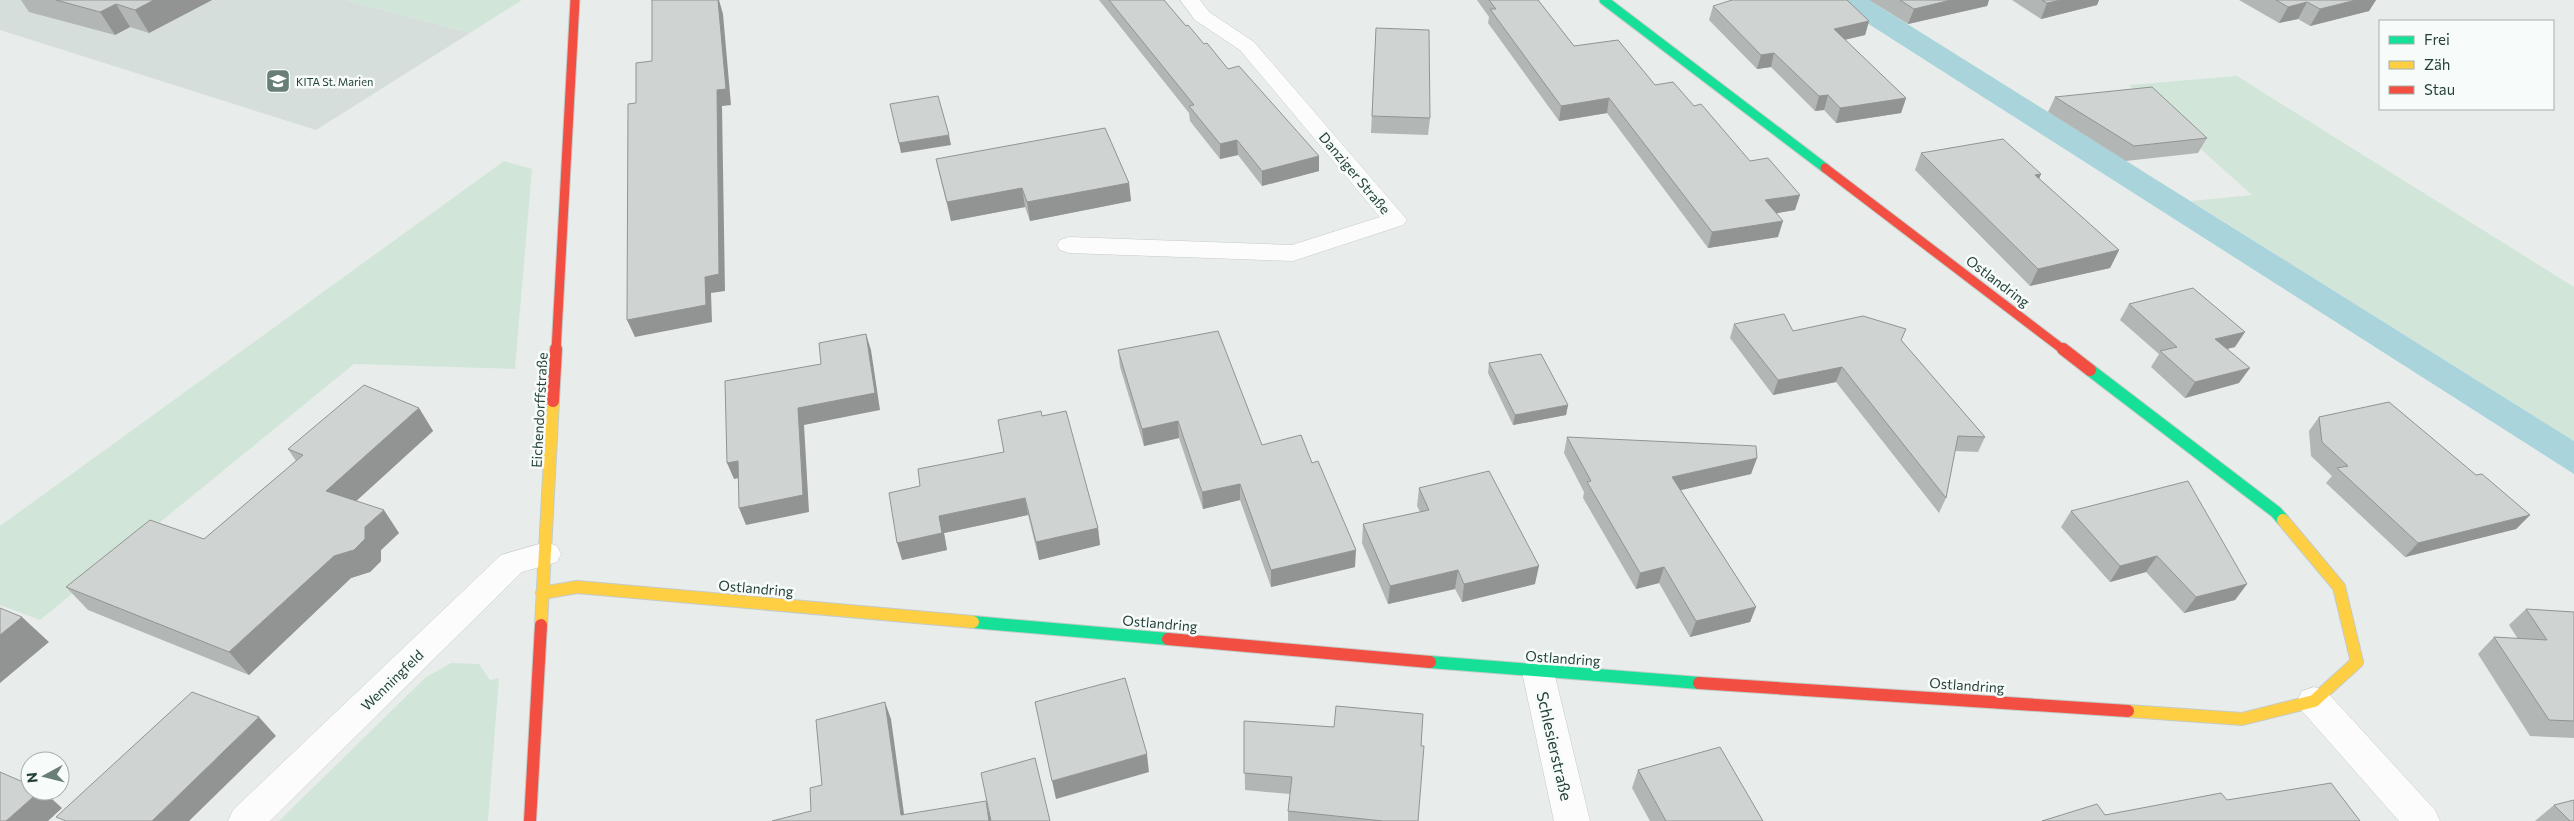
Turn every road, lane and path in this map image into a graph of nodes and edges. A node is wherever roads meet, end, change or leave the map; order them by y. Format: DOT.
graph roads {
  1 [pos="575,0"];
  2 [pos="1190,0"];
  3 [pos="1604,0"];
  4 [pos="1070,245"];
  5 [pos="546,554"];
  6 [pos="542,593"];
  7 [pos="1538,672"];
  8 [pos="2314,701"];
  9 [pos="246,821"];
  10 [pos="530,821"];
  11 [pos="1572,821"];
  12 [pos="2422,821"];
  1 -- 5 [label="street, Eichendorffstraße"];
  2 -- 4 [label="street, Danziger Straße"];
  3 -- 8 [label="street, Ostlandring"];
  5 -- 6 [label="street, Eichendorffstraße"];
  5 -- 9 [label="street, Wenningfeld"];
  6 -- 7 [label="street, Ostlandring"];
  6 -- 10 [label="street, Eichendorffstraße"];
  7 -- 8 [label="street, Ostlandring"];
  7 -- 11 [label="street, Schlesierstraße"];
  8 -- 12 [label="street"];
}
